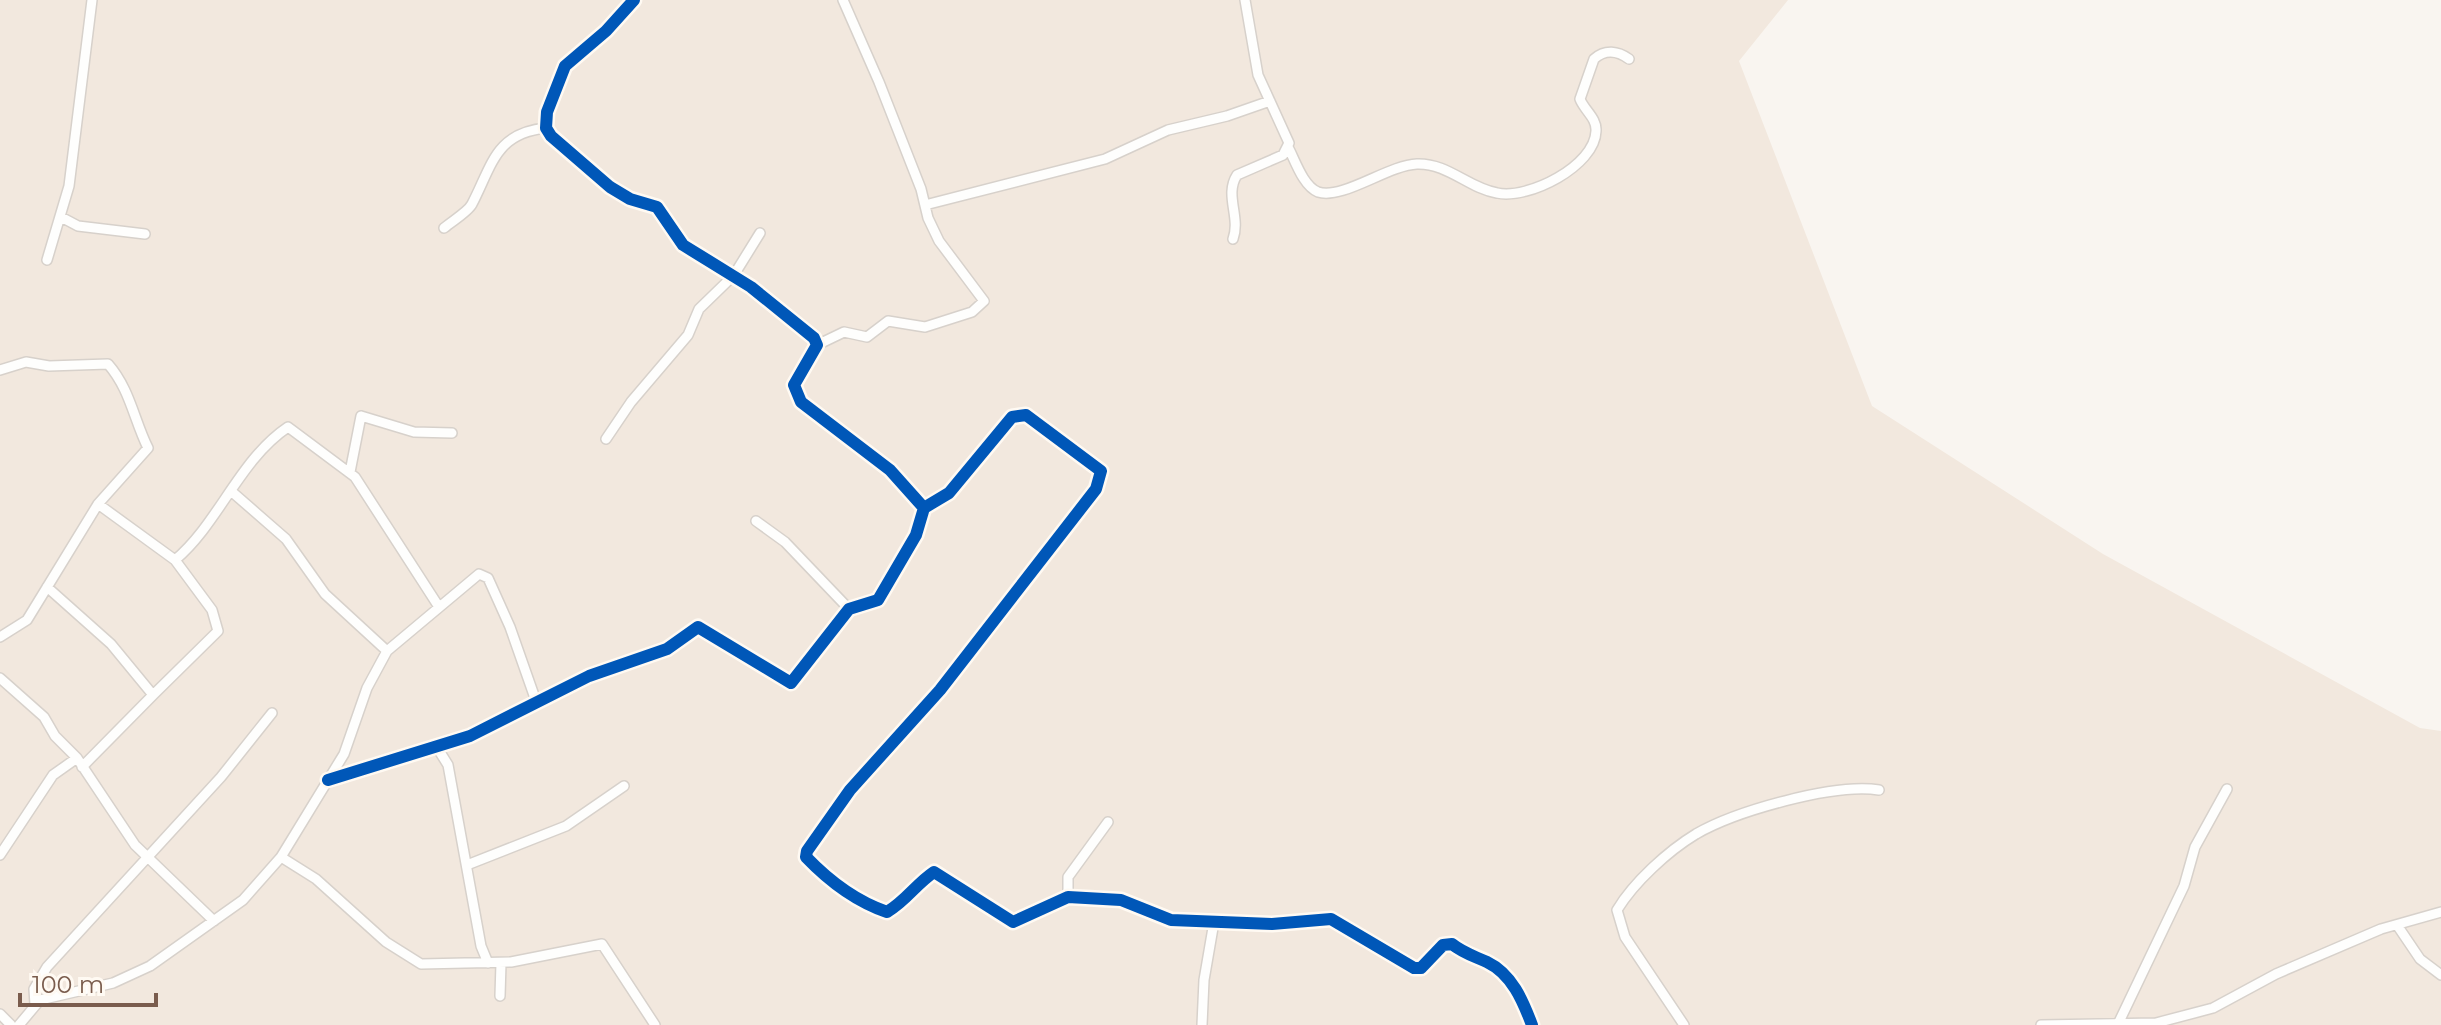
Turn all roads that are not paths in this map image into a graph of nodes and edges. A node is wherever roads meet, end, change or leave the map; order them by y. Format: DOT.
graph roads {
  1 [pos="92,0"];
  2 [pos="634,0"];
  3 [pos="843,0"];
  4 [pos="1245,0"];
  5 [pos="1629,59"];
  6 [pos="1270,101"];
  7 [pos="546,128"];
  8 [pos="1288,147"];
  9 [pos="925,205"];
  10 [pos="61,217"];
  11 [pos="444,228"];
  12 [pos="760,233"];
  13 [pos="145,234"];
  14 [pos="1233,239"];
  15 [pos="47,260"];
  16 [pos="734,275"];
  17 [pos="817,345"];
  18 [pos="0,370"];
  19 [pos="452,433"];
  20 [pos="606,439"];
  21 [pos="350,472"];
  22 [pos="231,491"];
  23 [pos="98,504"];
  24 [pos="924,508"];
  25 [pos="756,521"];
  26 [pos="175,560"];
  27 [pos="47,587"];
  28 [pos="439,607"];
  29 [pos="849,609"];
  30 [pos="0,637"];
  31 [pos="387,651"];
  32 [pos="0,678"];
  33 [pos="153,695"];
  34 [pos="536,701"];
  35 [pos="272,713"];
  36 [pos="438,749"];
  37 [pos="80,762"];
  38 [pos="328,780"];
  39 [pos="624,786"];
  40 [pos="2227,789"];
  41 [pos="1879,790"];
  42 [pos="1108,822"];
  43 [pos="0,855"];
  44 [pos="147,857"];
  45 [pos="281,857"];
  46 [pos="467,865"];
  47 [pos="1068,897"];
  48 [pos="2441,912"];
  49 [pos="214,921"];
  50 [pos="1214,922"];
  51 [pos="2397,925"];
  52 [pos="488,963"];
  53 [pos="501,963"];
  54 [pos="2441,975"];
  55 [pos="500,996"];
  56 [pos="35,1005"];
  57 [pos="0,1014"];
  58 [pos="2118,1024"];
  59 [pos="11,1025"];
  60 [pos="19,1025"];
  61 [pos="655,1025"];
  62 [pos="1202,1025"];
  63 [pos="1532,1025"];
  64 [pos="1684,1025"];
  65 [pos="2041,1025"];
  1 -- 10 [label="street"];
  2 -- 7 [label="street"];
  3 -- 9 [label="street"];
  4 -- 6 [label="street"];
  5 -- 8 [label="street"];
  6 -- 8 [label="street"];
  6 -- 9 [label="street"];
  7 -- 11 [label="street"];
  7 -- 16 [label="street"];
  8 -- 14 [label="street"];
  9 -- 17 [label="street"];
  10 -- 13 [label="street"];
  10 -- 15 [label="street"];
  12 -- 16 [label="street"];
  16 -- 17 [label="street"];
  16 -- 20 [label="street"];
  17 -- 24 [label="street"];
  18 -- 23 [label="street"];
  19 -- 21 [label="street"];
  21 -- 22 [label="street"];
  21 -- 28 [label="street"];
  22 -- 26 [label="street"];
  22 -- 31 [label="street"];
  23 -- 26 [label="street"];
  23 -- 27 [label="street"];
  24 -- 29 [label="street"];
  24 -- 47 [label="street"];
  25 -- 29 [label="street"];
  26 -- 33 [label="street"];
  27 -- 30 [label="street"];
  27 -- 33 [label="street"];
  28 -- 31 [label="street"];
  28 -- 34 [label="street"];
  29 -- 34 [label="street"];
  31 -- 38 [label="street"];
  32 -- 37 [label="street"];
  33 -- 37 [label="street"];
  34 -- 36 [label="street"];
  35 -- 44 [label="street"];
  36 -- 38 [label="street"];
  36 -- 46 [label="street"];
  37 -- 43 [label="street"];
  37 -- 44 [label="street"];
  38 -- 45 [label="street"];
  39 -- 46 [label="street"];
  40 -- 58 [label="street"];
  41 -- 64 [label="street"];
  42 -- 47 [label="street"];
  44 -- 49 [label="street"];
  44 -- 56 [label="street"];
  45 -- 49 [label="street"];
  45 -- 52 [label="street"];
  46 -- 52 [label="street"];
  47 -- 50 [label="street"];
  48 -- 51 [label="street"];
  49 -- 56 [label="street"];
  50 -- 62 [label="street"];
  50 -- 63 [label="street"];
  51 -- 54 [label="street"];
  51 -- 58 [label="street"];
  52 -- 53 [label="street"];
  53 -- 55 [label="street"];
  53 -- 61 [label="street"];
  56 -- 60 [label="street"];
  57 -- 59 [label="street"];
  58 -- 65 [label="street"];
}
